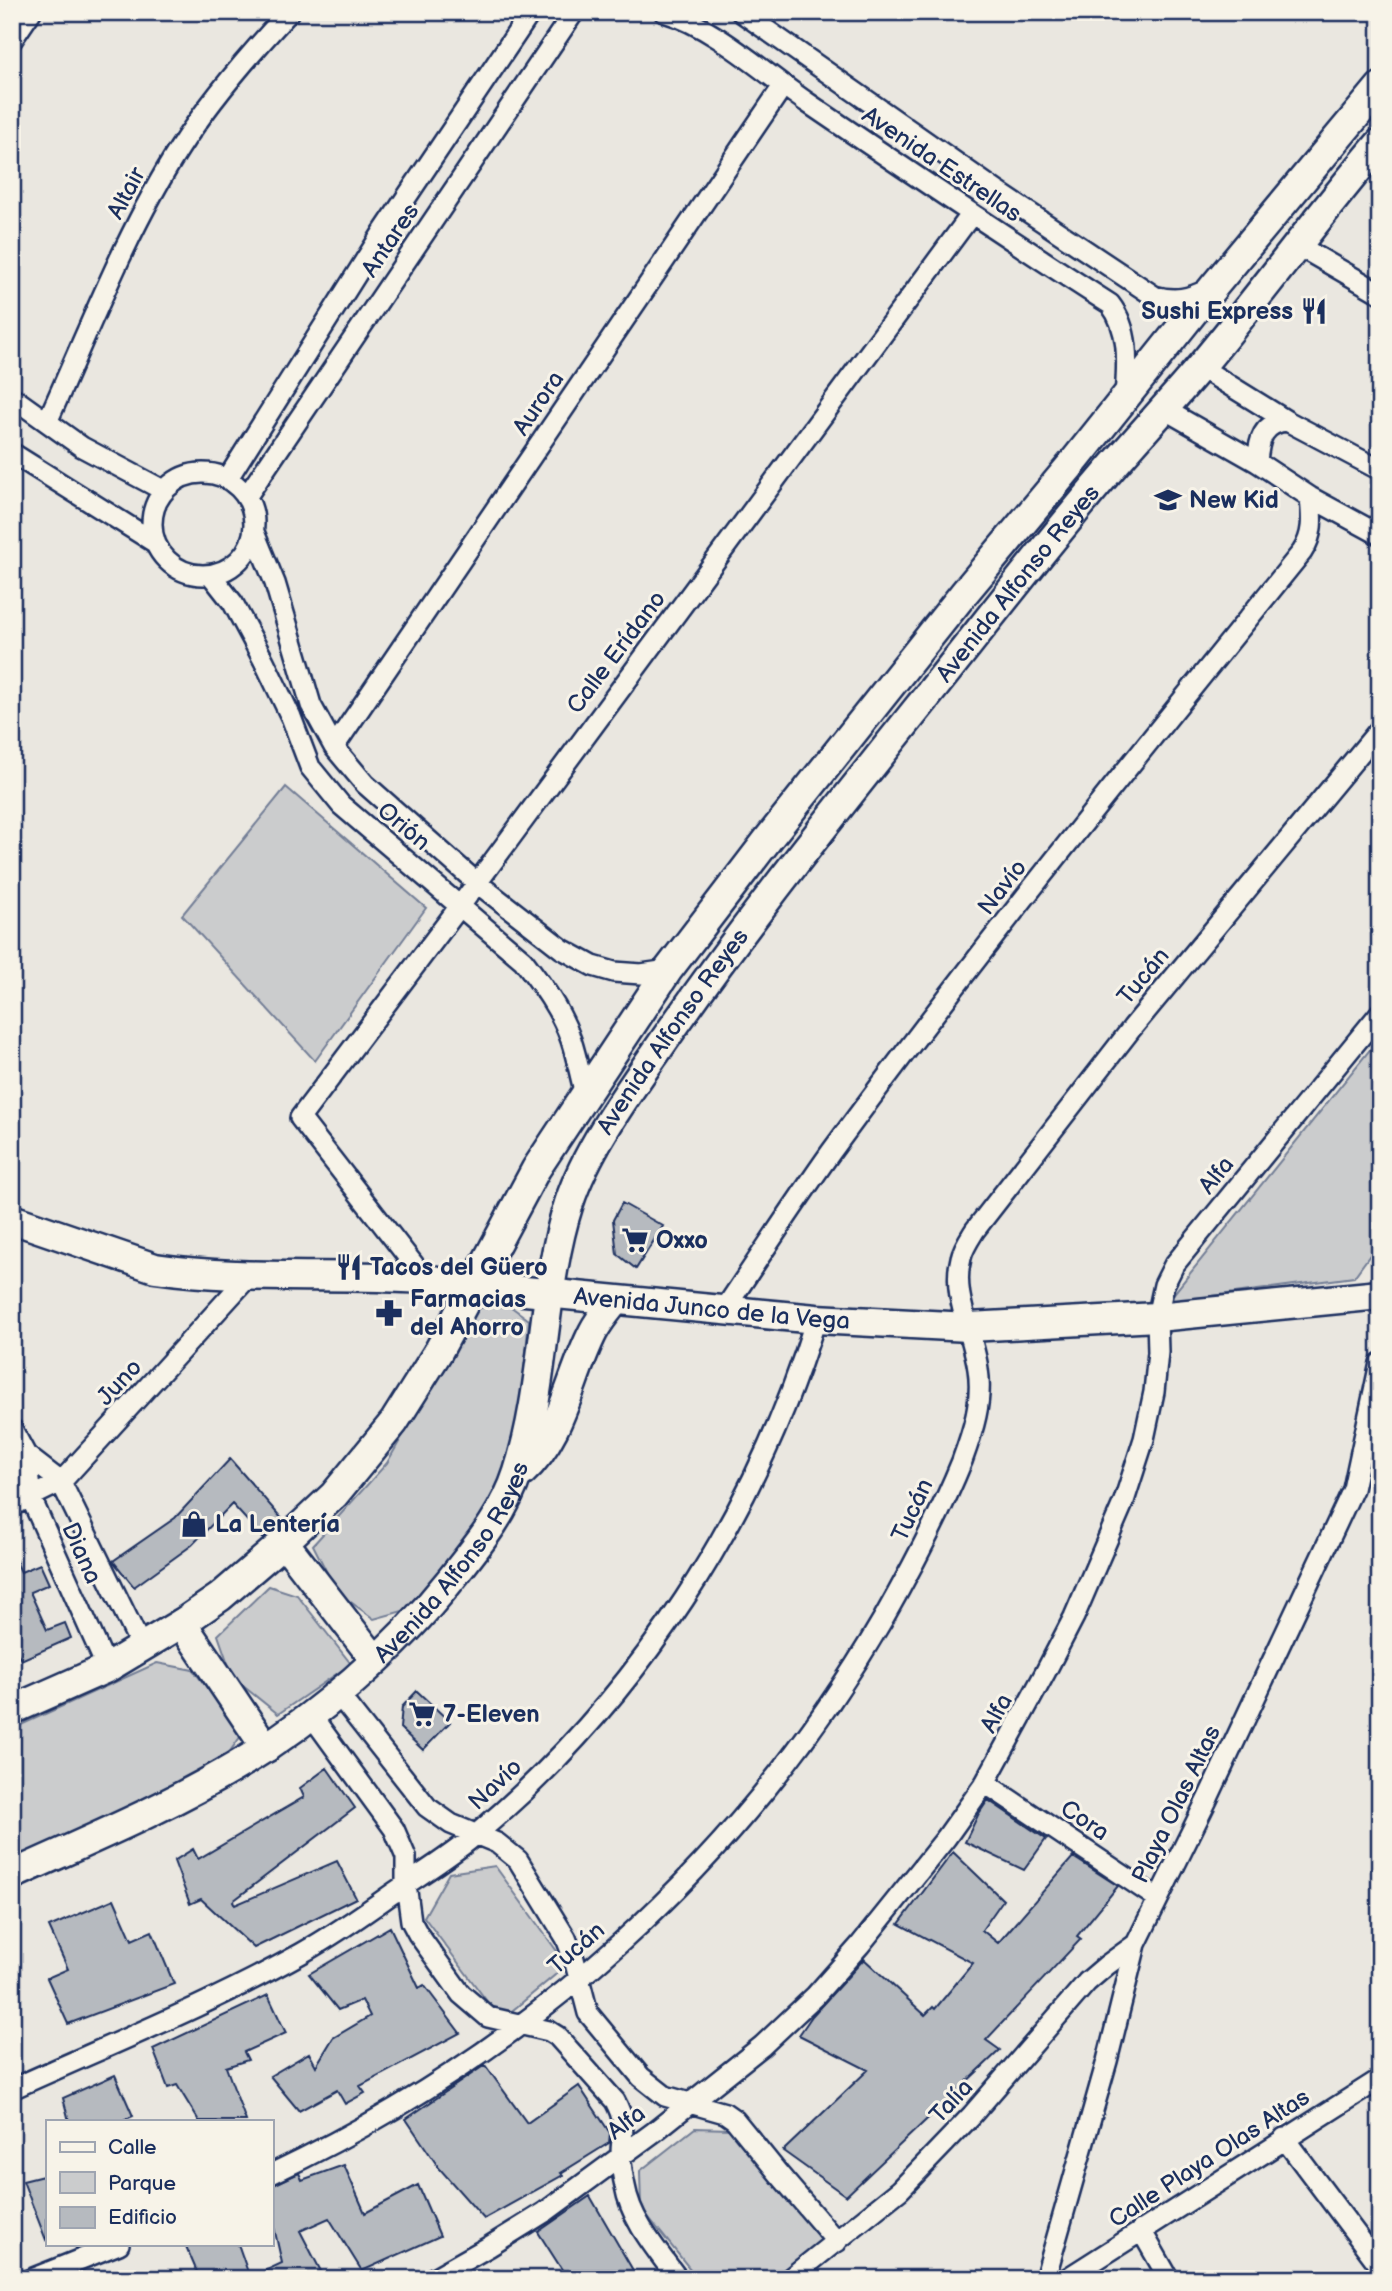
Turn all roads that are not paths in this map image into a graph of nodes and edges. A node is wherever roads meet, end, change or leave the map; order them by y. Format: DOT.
graph roads {
  1 [pos="31,12"];
  2 [pos="289,12"];
  3 [pos="531,12"];
  4 [pos="574,12"];
  5 [pos="664,12"];
  6 [pos="741,12"];
  7 [pos="12,40"];
  8 [pos="783,86"];
  9 [pos="1380,87"];
  10 [pos="1380,144"];
  11 [pos="971,215"];
  12 [pos="1297,245"];
  13 [pos="1215,285"];
  14 [pos="1380,293"];
  15 [pos="1200,367"];
  16 [pos="12,397"];
  17 [pos="1125,398"];
  18 [pos="1162,408"];
  19 [pos="1287,421"];
  20 [pos="47,422"];
  21 [pos="12,453"];
  22 [pos="1257,462"];
  23 [pos="1380,470"];
  24 [pos="228,478"];
  25 [pos="163,490"];
  26 [pos="247,496"];
  27 [pos="1310,497"];
  28 [pos="254,532"];
  29 [pos="1380,535"];
  30 [pos="154,542"];
  31 [pos="211,575"];
  32 [pos="1380,729"];
  33 [pos="334,747"];
  34 [pos="476,882"];
  35 [pos="460,906"];
  36 [pos="668,970"];
  37 [pos="1380,1013"];
  38 [pos="585,1094"];
  39 [pos="12,1219"];
  40 [pos="249,1276"];
  41 [pos="425,1279"];
  42 [pos="472,1286"];
  43 [pos="551,1294"];
  44 [pos="1380,1295"];
  45 [pos="615,1301"];
  46 [pos="724,1310"];
  47 [pos="1157,1317"];
  48 [pos="816,1319"];
  49 [pos="969,1327"];
  50 [pos="1380,1363"];
  51 [pos="12,1429"];
  52 [pos="26,1455"];
  53 [pos="517,1476"];
  54 [pos="61,1482"];
  55 [pos="31,1498"];
  56 [pos="12,1506"];
  57 [pos="284,1542"];
  58 [pos="182,1623"];
  59 [pos="142,1648"];
  60 [pos="375,1660"];
  61 [pos="107,1668"];
  62 [pos="338,1693"];
  63 [pos="12,1710"];
  64 [pos="311,1715"];
  65 [pos="266,1748"];
  66 [pos="985,1783"];
  67 [pos="478,1833"];
  68 [pos="12,1875"];
  69 [pos="406,1884"];
  70 [pos="1157,1898"];
  71 [pos="1136,1944"];
  72 [pos="580,1978"];
  73 [pos="523,2024"];
  74 [pos="1380,2080"];
  75 [pos="12,2089"];
  76 [pos="689,2104"];
  77 [pos="1284,2138"];
  78 [pos="621,2157"];
  79 [pos="273,2173"];
  80 [pos="1141,2230"];
  81 [pos="837,2242"];
  82 [pos="114,2246"];
  83 [pos="1380,2266"];
  84 [pos="32,2279"];
  85 [pos="432,2279"];
  86 [pos="678,2279"];
  87 [pos="789,2279"];
  88 [pos="1045,2279"];
  89 [pos="1066,2279"];
  90 [pos="1169,2279"];
  1 -- 7 [label="street"];
  2 -- 20 [label="street, Altair"];
  3 -- 24 [label="street, Antares"];
  4 -- 26 [label="street, Antares"];
  5 -- 8 [label="street, Avenida Estrellas"];
  6 -- 13 [label="street, Avenida Estrellas"];
  8 -- 11 [label="street, Avenida Estrellas"];
  8 -- 33 [label="street, Aurora"];
  9 -- 13 [label="main road, Avenida Alfonso Reyes"];
  10 -- 12 [label="main road, Avenida Alfonso Reyes"];
  11 -- 17 [label="street, Avenida Estrellas"];
  11 -- 34 [label="street, Calle Erídano"];
  12 -- 14 [label="street"];
  12 -- 15 [label="main road, Avenida Alfonso Reyes"];
  13 -- 17 [label="main road, Avenida Alfonso Reyes"];
  15 -- 18 [label="main road, Avenida Alfonso Reyes"];
  15 -- 19 [label="street"];
  16 -- 20 [label="street"];
  17 -- 36 [label="main road, Avenida Alfonso Reyes"];
  18 -- 22 [label="street"];
  18 -- 43 [label="main road, Avenida Alfonso Reyes"];
  19 -- 22 [label="street"];
  19 -- 23 [label="street"];
  20 -- 25 [label="street"];
  21 -- 30 [label="street"];
  22 -- 27 [label="street"];
  24 -- 25 [label="street"];
  24 -- 26 [label="street"];
  25 -- 30 [label="street"];
  26 -- 28 [label="street"];
  27 -- 29 [label="street"];
  27 -- 46 [label="street, Navío"];
  28 -- 31 [label="street"];
  28 -- 33 [label="street, Orión"];
  30 -- 31 [label="street"];
  31 -- 35 [label="street, Orión"];
  32 -- 49 [label="street, Tucán"];
  33 -- 34 [label="street, Orión"];
  34 -- 35 [label="street, Calle Erídano"];
  34 -- 36 [label="street, Orión"];
  35 -- 38 [label="street, Orión"];
  35 -- 41 [label="street, Calle Erídano"];
  36 -- 38 [label="main road, Avenida Alfonso Reyes"];
  37 -- 47 [label="street, Alfa"];
  38 -- 42 [label="main road, Avenida Alfonso Reyes"];
  39 -- 40 [label="main road, Avenida Junco de la Vega"];
  40 -- 41 [label="main road, Avenida Junco de la Vega"];
  40 -- 54 [label="street, Juno"];
  41 -- 42 [label="main road, Avenida Junco de la Vega"];
  42 -- 43 [label="main road, Avenida Junco de la Vega"];
  42 -- 57 [label="main road, Avenida Alfonso Reyes"];
  43 -- 45 [label="main road, Avenida Junco de la Vega"];
  43 -- 53 [label="main road, Avenida Alfonso Reyes"];
  44 -- 47 [label="main road, Avenida Junco de la Vega"];
  45 -- 46 [label="main road, Avenida Junco de la Vega"];
  45 -- 53 [label="main road"];
  46 -- 48 [label="main road, Avenida Junco de la Vega"];
  47 -- 49 [label="main road, Avenida Junco de la Vega"];
  47 -- 66 [label="street, Alfa"];
  48 -- 49 [label="main road, Avenida Junco de la Vega"];
  48 -- 67 [label="street, Navío"];
  49 -- 72 [label="street, Tucán"];
  50 -- 70 [label="street, Playa Olas Altas"];
  51 -- 52 [label="street, Diana"];
  52 -- 54 [label="street, Diana"];
  52 -- 55 [label="street, Diana"];
  53 -- 60 [label="main road, Avenida Alfonso Reyes"];
  54 -- 55 [label="street, Juno"];
  54 -- 59 [label="street, Diana"];
  55 -- 56 [label="street, Juno"];
  55 -- 61 [label="street, Diana"];
  57 -- 58 [label="main road, Avenida Alfonso Reyes"];
  57 -- 60 [label="main road"];
  58 -- 59 [label="main road, Avenida Alfonso Reyes"];
  58 -- 65 [label="main road"];
  59 -- 61 [label="main road, Avenida Alfonso Reyes"];
  60 -- 62 [label="main road, Avenida Alfonso Reyes"];
  61 -- 63 [label="main road, Avenida Alfonso Reyes"];
  62 -- 64 [label="main road, Avenida Alfonso Reyes"];
  62 -- 67 [label="street"];
  64 -- 65 [label="main road, Avenida Alfonso Reyes"];
  64 -- 69 [label="street"];
  65 -- 68 [label="main road, Avenida Alfonso Reyes"];
  66 -- 70 [label="street, Cora"];
  66 -- 76 [label="street, Alfa"];
  67 -- 69 [label="street, Navío"];
  67 -- 72 [label="street"];
  69 -- 73 [label="street"];
  69 -- 75 [label="street, Navío"];
  70 -- 71 [label="street, Playa Olas Altas"];
  71 -- 81 [label="street, Talía"];
  71 -- 88 [label="street, Playa Olas Altas"];
  72 -- 73 [label="street, Tucán"];
  72 -- 76 [label="street"];
  73 -- 78 [label="street"];
  73 -- 79 [label="street, Tucán"];
  74 -- 77 [label="street, Calle Playa Olas Altas"];
  76 -- 78 [label="street, Alfa"];
  76 -- 81 [label="street"];
  77 -- 80 [label="street, Calle Playa Olas Altas"];
  77 -- 83 [label="street"];
  78 -- 85 [label="street, Alfa"];
  78 -- 86 [label="street"];
  80 -- 89 [label="street, Calle Playa Olas Altas"];
  80 -- 90 [label="street"];
  81 -- 87 [label="street, Talía"];
  82 -- 84 [label="street"];
}
